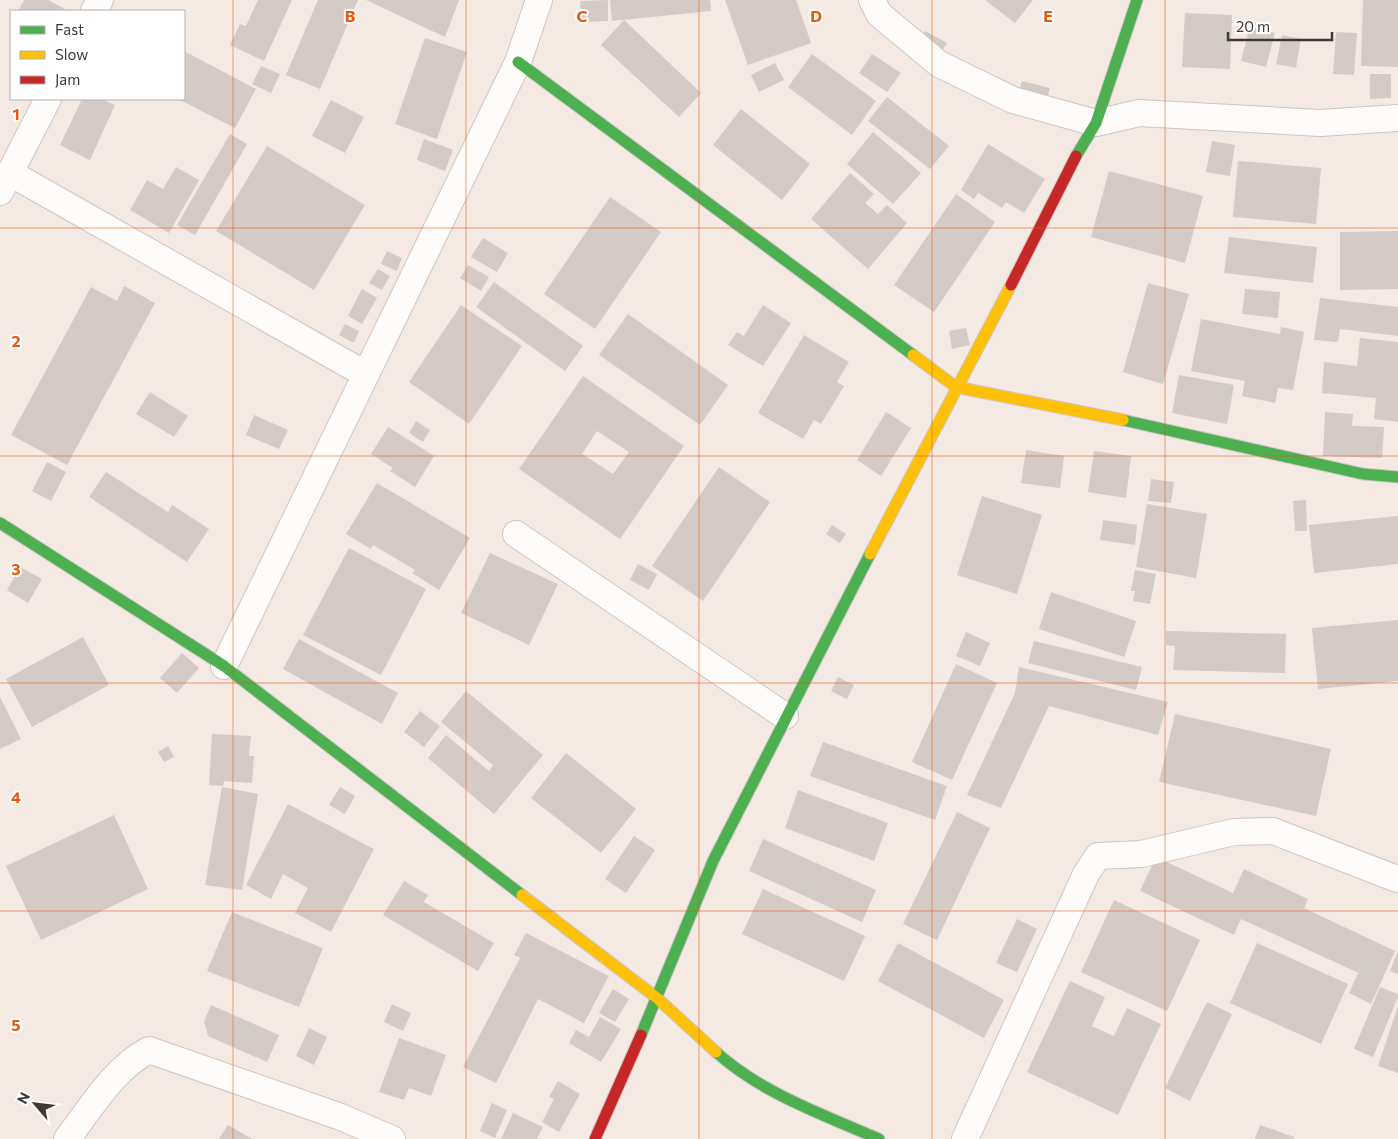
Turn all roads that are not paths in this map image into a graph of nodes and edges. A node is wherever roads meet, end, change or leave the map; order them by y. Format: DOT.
graph roads {
  1 [pos="539,0"];
  2 [pos="872,0"];
  3 [pos="1137,0"];
  4 [pos="518,62"];
  5 [pos="47,100"];
  6 [pos="1398,118"];
  7 [pos="1096,123"];
  8 [pos="5,182"];
  9 [pos="365,374"];
  10 [pos="956,387"];
  11 [pos="1398,477"];
  12 [pos="0,523"];
  13 [pos="516,534"];
  14 [pos="224,666"];
  15 [pos="785,716"];
  16 [pos="1397,879"];
  17 [pos="656,998"];
  18 [pos="67,1139"];
  19 [pos="392,1139"];
  20 [pos="595,1139"];
  21 [pos="879,1139"];
  22 [pos="965,1139"];
  1 -- 4 [label="street"];
  2 -- 7 [label="street"];
  3 -- 7 [label="street"];
  4 -- 9 [label="street"];
  4 -- 10 [label="street"];
  5 -- 8 [label="street"];
  6 -- 7 [label="street"];
  7 -- 10 [label="street"];
  8 -- 9 [label="street"];
  9 -- 14 [label="street"];
  10 -- 11 [label="street"];
  10 -- 15 [label="street"];
  12 -- 14 [label="street"];
  13 -- 15 [label="street"];
  14 -- 17 [label="street"];
  15 -- 17 [label="street"];
  16 -- 22 [label="street"];
  17 -- 20 [label="street"];
  17 -- 21 [label="street"];
  18 -- 19 [label="street"];
}
